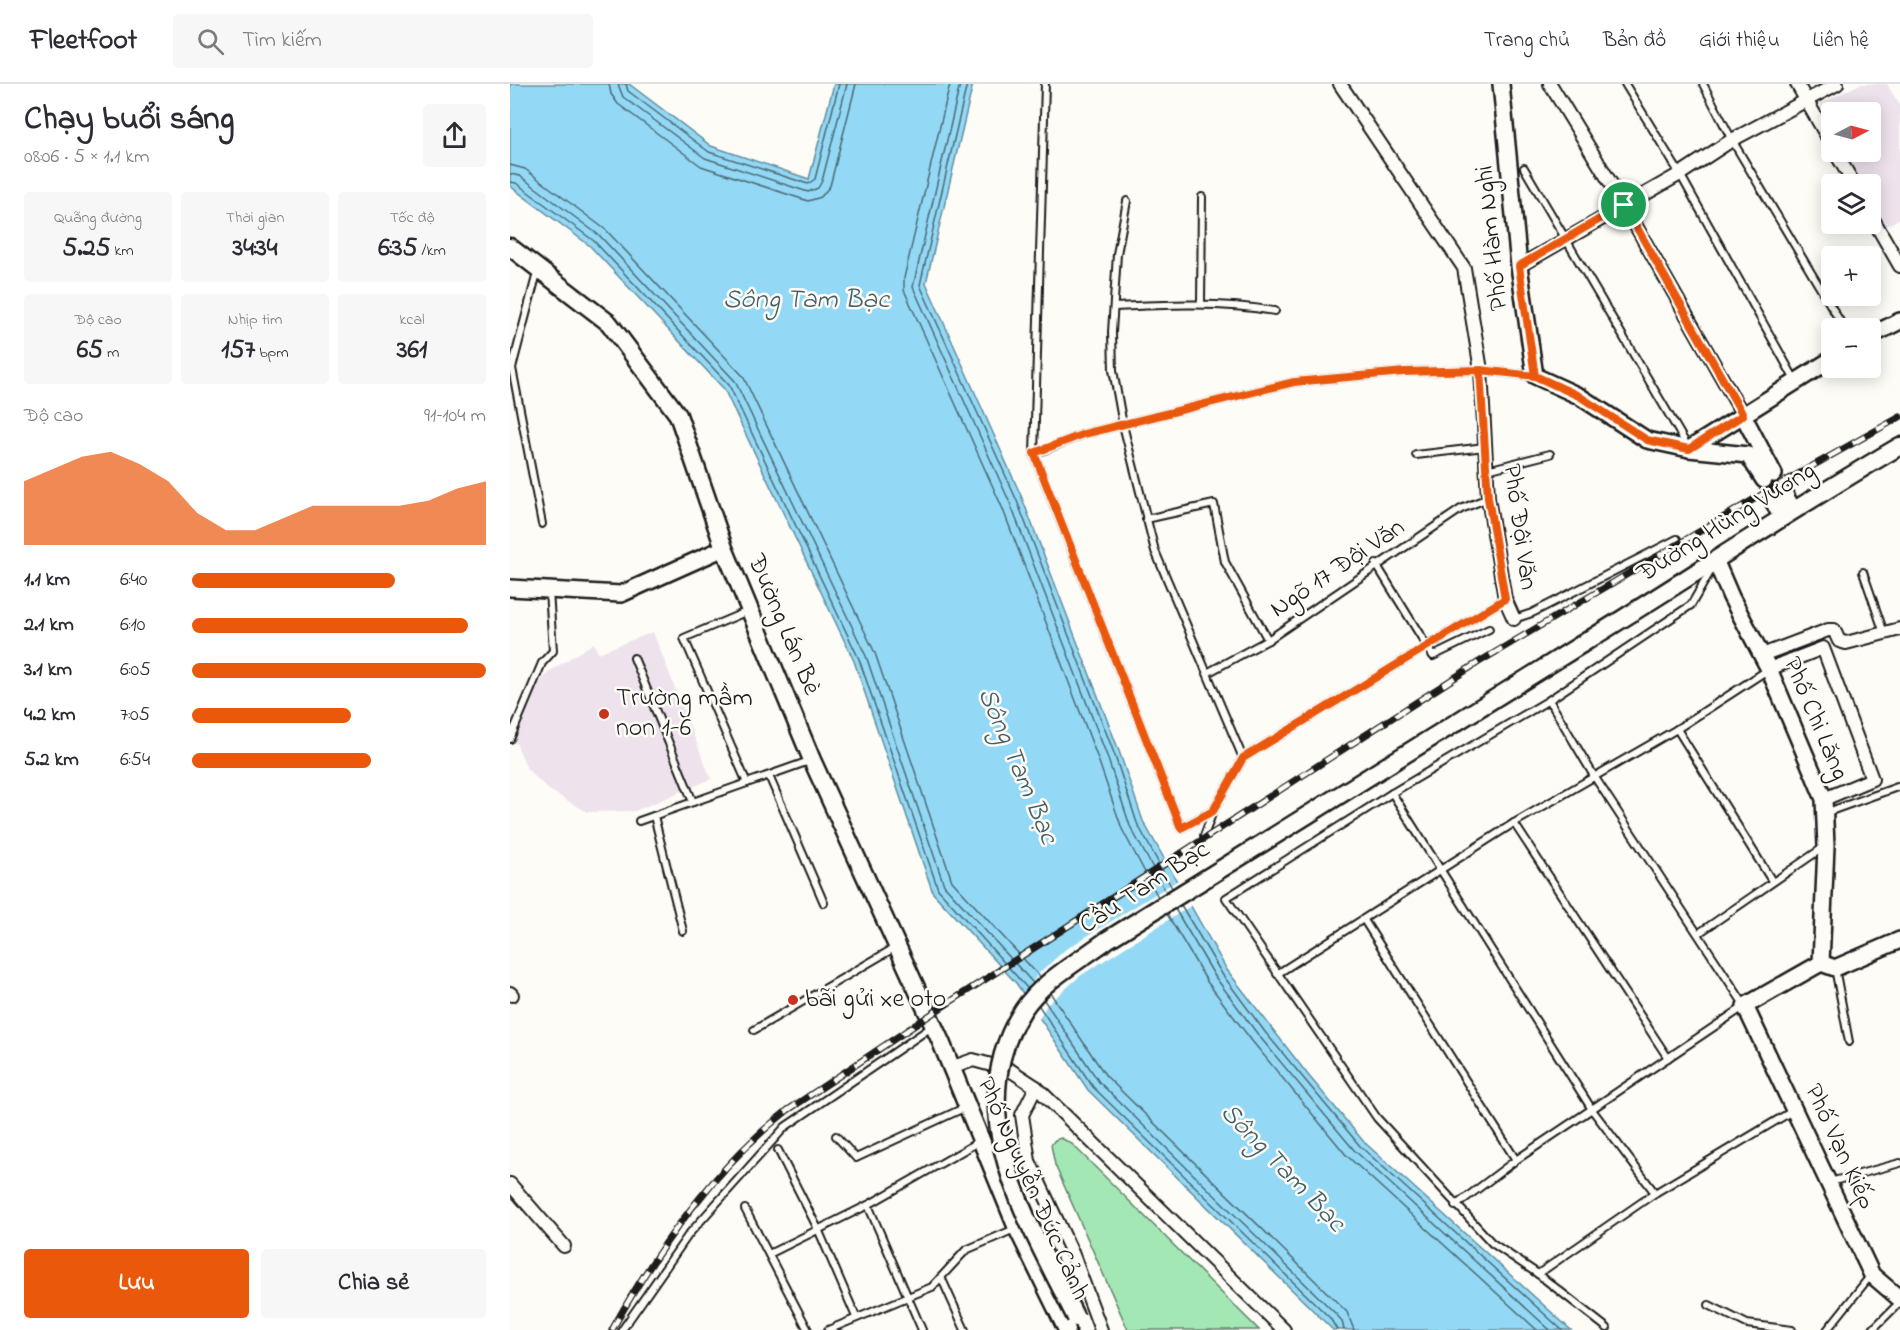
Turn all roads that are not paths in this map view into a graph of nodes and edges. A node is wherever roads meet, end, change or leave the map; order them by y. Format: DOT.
graph roads {
  1 [pos="1045,84"];
  2 [pos="1340,84"];
  3 [pos="1501,84"];
  4 [pos="1550,84"];
  5 [pos="1625,84"];
  6 [pos="1703,84"];
  7 [pos="1797,84"];
  8 [pos="1838,84"];
  9 [pos="1806,99"];
  10 [pos="1821,126"];
  11 [pos="1732,140"];
  12 [pos="1524,168"];
  13 [pos="1680,174"];
  14 [pos="1202,197"];
  15 [pos="1127,201"];
  16 [pos="1624,205"];
  17 [pos="1881,233"];
  18 [pos="1566,240"];
  19 [pos="510,247"];
  20 [pos="1519,266"];
  21 [pos="1900,266"];
  22 [pos="538,269"];
  23 [pos="1201,303"];
  24 [pos="1114,307"];
  25 [pos="1275,311"];
  26 [pos="1838,318"];
  27 [pos="1900,321"];
  28 [pos="1881,330"];
  29 [pos="1821,366"];
  30 [pos="1480,370"];
  31 [pos="1535,376"];
  32 [pos="1796,382"];
  33 [pos="1743,415"];
  34 [pos="1123,425"];
  35 [pos="1900,446"];
  36 [pos="1485,447"];
  37 [pos="1689,449"];
  38 [pos="1034,453"];
  39 [pos="1550,454"];
  40 [pos="1416,455"];
  41 [pos="1486,470"];
  42 [pos="1488,498"];
  43 [pos="1146,519"];
  44 [pos="542,524"];
  45 [pos="1677,539"];
  46 [pos="724,548"];
  47 [pos="1716,562"];
  48 [pos="1376,564"];
  49 [pos="1863,572"];
  50 [pos="510,588"];
  51 [pos="549,590"];
  52 [pos="1505,599"];
  53 [pos="749,610"];
  54 [pos="1514,619"];
  55 [pos="1489,629"];
  56 [pos="1900,629"];
  57 [pos="1884,633"];
  58 [pos="1268,640"];
  59 [pos="1582,644"];
  60 [pos="1427,646"];
  61 [pos="1762,655"];
  62 [pos="634,658"];
  63 [pos="1769,669"];
  64 [pos="1209,672"];
  65 [pos="1549,700"];
  66 [pos="1677,729"];
  67 [pos="510,739"];
  68 [pos="1243,758"];
  69 [pos="812,760"];
  70 [pos="769,776"];
  71 [pos="1594,776"];
  72 [pos="747,783"];
  73 [pos="1900,786"];
  74 [pos="1392,793"];
  75 [pos="693,802"];
  76 [pos="1824,806"];
  77 [pos="1213,811"];
  78 [pos="654,816"];
  79 [pos="639,821"];
  80 [pos="1514,824"];
  81 [pos="1204,836"];
  82 [pos="1826,846"];
  83 [pos="1439,870"];
  84 [pos="1772,881"];
  85 [pos="824,903"];
  86 [pos="1364,920"];
  87 [pos="683,931"];
  88 [pos="1699,933"];
  89 [pos="1900,940"];
  90 [pos="897,946"];
  91 [pos="1828,966"];
  92 [pos="1277,974"];
  93 [pos="1746,1006"];
  94 [pos="933,1026"];
  95 [pos="754,1030"];
  96 [pos="1849,1042"];
  97 [pos="1668,1058"];
  98 [pos="951,1068"];
  99 [pos="1036,1087"];
  100 [pos="967,1107"];
  101 [pos="1795,1110"];
  102 [pos="1593,1111"];
  103 [pos="836,1136"];
  104 [pos="980,1140"];
  105 [pos="778,1150"];
  106 [pos="1516,1160"];
  107 [pos="1900,1163"];
  108 [pos="1829,1183"];
  109 [pos="510,1184"];
  110 [pos="1655,1193"];
  111 [pos="868,1205"];
  112 [pos="1455,1206"];
  113 [pos="745,1209"];
  114 [pos="1017,1228"];
  115 [pos="818,1229"];
  116 [pos="564,1246"];
  117 [pos="769,1254"];
  118 [pos="1538,1274"];
  119 [pos="1872,1275"];
  120 [pos="941,1277"];
  121 [pos="909,1296"];
  122 [pos="1900,1301"];
  123 [pos="1709,1305"];
  124 [pos="856,1317"];
  125 [pos="1075,1326"];
  126 [pos="1607,1328"];
  127 [pos="622,1330"];
  128 [pos="808,1330"];
  129 [pos="828,1330"];
  130 [pos="922,1330"];
  131 [pos="965,1330"];
  132 [pos="1101,1330"];
  133 [pos="1284,1330"];
  134 [pos="1792,1330"];
  135 [pos="1827,1330"];
  136 [pos="1872,1330"];
  1 -- 38 [label="lane"];
  2 -- 30 [label="street, Phố Đội Văn"];
  3 -- 20 [label="street, Phố Hàm Nghi"];
  4 -- 16 [label="street"];
  5 -- 13 [label="lane"];
  6 -- 11 [label="lane"];
  7 -- 9 [label="street"];
  8 -- 9 [label="street"];
  9 -- 10 [label="street"];
  9 -- 11 [label="street"];
  11 -- 13 [label="street"];
  11 -- 26 [label="lane"];
  12 -- 18 [label="lane"];
  13 -- 16 [label="street"];
  13 -- 32 [label="lane"];
  14 -- 23 [label="lane"];
  15 -- 24 [label="lane"];
  16 -- 18 [label="street"];
  16 -- 33 [label="street"];
  17 -- 21 [label="street"];
  18 -- 20 [label="street"];
  18 -- 37 [label="lane"];
  19 -- 22 [label="main road, Đường Lán Bè"];
  20 -- 31 [label="street, Phố Hàm Nghi"];
  22 -- 44 [label="lane"];
  22 -- 46 [label="main road, Đường Lán Bè"];
  23 -- 24 [label="lane"];
  23 -- 25 [label="lane"];
  24 -- 34 [label="lane"];
  27 -- 28 [label="street"];
  29 -- 32 [label="street"];
  30 -- 31 [label="lane"];
  30 -- 34 [label="lane"];
  30 -- 36 [label="street, Phố Đội Văn"];
  31 -- 37 [label="street"];
  32 -- 33 [label="street"];
  33 -- 37 [label="street"];
  33 -- 37 [label="street"];
  34 -- 38 [label="lane"];
  34 -- 43 [label="lane"];
  35 -- 47 [label="main road, Đường Hùng Vương"];
  36 -- 40 [label="lane"];
  36 -- 41 [label="street, Phố Đội Văn"];
  38 -- 77 [label="lane"];
  39 -- 41 [label="lane"];
  41 -- 42 [label="street, Phố Đội Văn"];
  42 -- 48 [label="lane, Ngõ 17 Đội Văn"];
  42 -- 52 [label="street, Phố Đội Văn"];
  43 -- 58 [label="lane"];
  43 -- 64 [label="lane"];
  45 -- 54 [label="lane"];
  46 -- 51 [label="street"];
  46 -- 53 [label="main road, Đường Lán Bè"];
  47 -- 59 [label="main road, Đường Hùng Vương"];
  47 -- 61 [label="street, Phố Chi Lăng"];
  47 -- 65 [label="lane"];
  48 -- 58 [label="lane, Ngõ 17 Đội Văn"];
  48 -- 60 [label="lane"];
  49 -- 57 [label="lane"];
  50 -- 51 [label="street"];
  51 -- 67 [label="lane"];
  52 -- 54 [label="street, Phố Đội Văn"];
  52 -- 60 [label="lane"];
  53 -- 69 [label="main road, Đường Lán Bè"];
  53 -- 72 [label="lane"];
  55 -- 60 [label="lane"];
  56 -- 57 [label="street"];
  57 -- 61 [label="street"];
  58 -- 64 [label="lane, Ngõ 17 Đội Văn"];
  59 -- 125 [label="main road, Cầu Tam Bạc, bridge"];
  60 -- 68 [label="lane"];
  61 -- 63 [label="street, Phố Chi Lăng"];
  62 -- 75 [label="lane"];
  63 -- 66 [label="lane"];
  63 -- 76 [label="street, Phố Chi Lăng"];
  63 -- 76 [label="street"];
  64 -- 68 [label="lane"];
  65 -- 71 [label="lane"];
  65 -- 74 [label="lane"];
  66 -- 71 [label="lane"];
  66 -- 84 [label="lane"];
  68 -- 77 [label="lane"];
  69 -- 70 [label="lane"];
  69 -- 90 [label="main road, Đường Lán Bè"];
  70 -- 72 [label="lane"];
  70 -- 85 [label="lane"];
  71 -- 80 [label="lane"];
  71 -- 88 [label="lane"];
  72 -- 75 [label="lane"];
  73 -- 76 [label="lane"];
  74 -- 83 [label="lane"];
  74 -- 92 [label="lane"];
  75 -- 78 [label="lane"];
  76 -- 82 [label="street, Phố Chi Lăng"];
  77 -- 81 [label="lane"];
  78 -- 79 [label="lane"];
  78 -- 87 [label="lane"];
  80 -- 83 [label="lane"];
  80 -- 97 [label="lane"];
  82 -- 84 [label="lane"];
  82 -- 91 [label="street, Phố Chi Lăng"];
  83 -- 86 [label="lane"];
  83 -- 102 [label="lane"];
  84 -- 88 [label="lane"];
  86 -- 92 [label="lane"];
  86 -- 106 [label="lane"];
  88 -- 93 [label="lane"];
  89 -- 91 [label="street"];
  90 -- 94 [label="main road, Đường Lán Bè"];
  90 -- 95 [label="lane"];
  91 -- 93 [label="street"];
  91 -- 96 [label="lane"];
  92 -- 112 [label="lane"];
  93 -- 97 [label="lane"];
  93 -- 101 [label="street, Phố Vạn Kiếp"];
  94 -- 98 [label="main road, Đường Lán Bè"];
  94 -- 127 [label="lane"];
  97 -- 102 [label="lane"];
  98 -- 99 [label="street"];
  98 -- 100 [label="main road, Phố Nguyễn Đức Cảnh"];
  99 -- 132 [label="street"];
  99 -- 133 [label="street"];
  100 -- 103 [label="lane"];
  100 -- 104 [label="main road, Phố Nguyễn Đức Cảnh"];
  101 -- 108 [label="street, Phố Vạn Kiếp"];
  101 -- 110 [label="lane"];
  102 -- 106 [label="lane"];
  102 -- 110 [label="lane"];
  104 -- 111 [label="lane"];
  104 -- 114 [label="main road, Phố Nguyễn Đức Cảnh"];
  105 -- 115 [label="lane"];
  106 -- 112 [label="lane"];
  107 -- 108 [label="lane"];
  108 -- 119 [label="street, Phố Vạn Kiếp"];
  109 -- 116 [label="street"];
  110 -- 118 [label="lane"];
  111 -- 115 [label="lane"];
  111 -- 121 [label="lane"];
  112 -- 118 [label="lane"];
  113 -- 117 [label="lane"];
  114 -- 120 [label="lane"];
  114 -- 125 [label="main road, Phố Nguyễn Đức Cảnh"];
  115 -- 117 [label="lane"];
  115 -- 124 [label="lane"];
  117 -- 128 [label="lane"];
  118 -- 126 [label="lane"];
  119 -- 122 [label="street, Phố Vạn Kiếp"];
  119 -- 135 [label="lane"];
  120 -- 121 [label="lane"];
  120 -- 131 [label="lane"];
  121 -- 124 [label="lane"];
  121 -- 130 [label="lane"];
  122 -- 136 [label="lane"];
  123 -- 134 [label="lane"];
  124 -- 129 [label="lane"];
}
